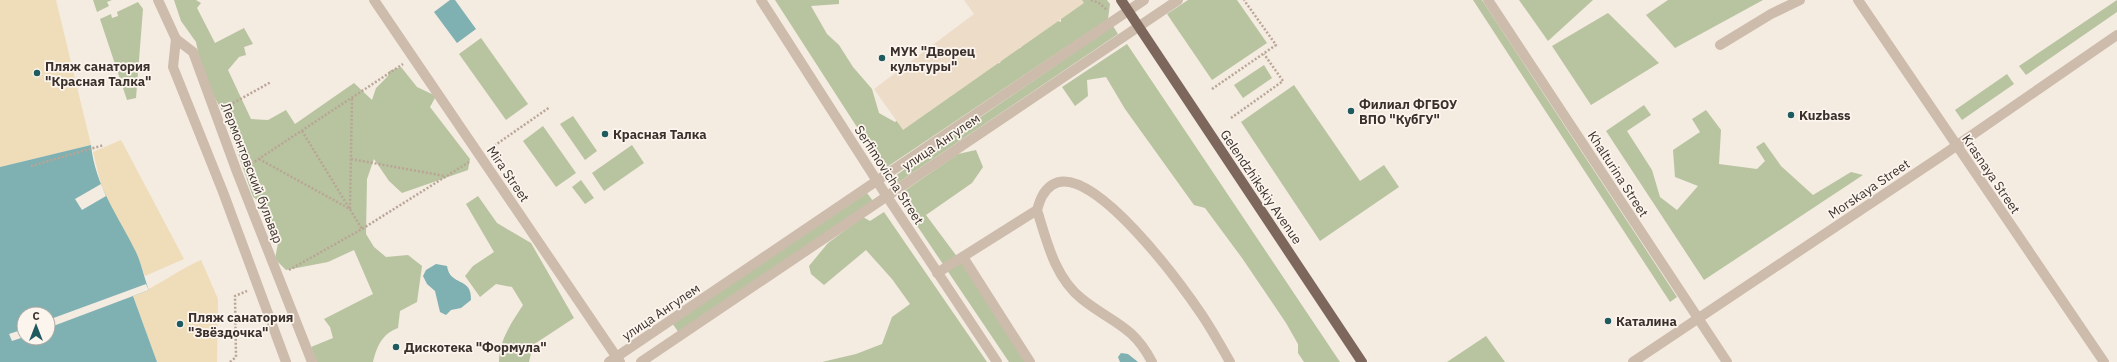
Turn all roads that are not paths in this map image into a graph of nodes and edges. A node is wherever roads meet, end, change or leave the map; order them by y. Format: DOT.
graph roads {
  1 [pos="158,0"];
  2 [pos="374,0"];
  3 [pos="761,0"];
  4 [pos="1121,0"];
  5 [pos="1144,0"];
  6 [pos="1178,0"];
  7 [pos="1488,0"];
  8 [pos="1800,0"];
  9 [pos="1858,0"];
  10 [pos="1128,11"];
  11 [pos="1138,26"];
  12 [pos="2117,35"];
  13 [pos="176,39"];
  14 [pos="1720,45"];
  15 [pos="1956,145"];
  16 [pos="878,182"];
  17 [pos="886,196"];
  18 [pos="1037,210"];
  19 [pos="963,256"];
  20 [pos="938,273"];
  21 [pos="1698,319"];
  22 [pos="615,360"];
  23 [pos="286,362"];
  24 [pos="312,362"];
  25 [pos="641,362"];
  26 [pos="997,362"];
  27 [pos="1030,362"];
  28 [pos="1152,362"];
  29 [pos="1230,362"];
  30 [pos="1362,362"];
  31 [pos="1633,362"];
  32 [pos="1727,362"];
  33 [pos="2104,362"];
  1 -- 13 [label="street, Лермонтовский бульвар"];
  2 -- 22 [label="street, Mira Street"];
  3 -- 16 [label="street, Serfimovicha Street"];
  4 -- 10 [label="main road"];
  5 -- 10 [label="street, улица Ангулем"];
  6 -- 11 [label="street, улица Ангулем"];
  7 -- 21 [label="street, Khalturina Street"];
  8 -- 14 [label="street"];
  9 -- 15 [label="street, Krasnaya Street"];
  10 -- 11 [label="main road, Gelendzhikskiy Avenue"];
  10 -- 16 [label="street, улица Ангулем"];
  11 -- 17 [label="street, улица Ангулем"];
  11 -- 30 [label="main road, Gelendzhikskiy Avenue"];
  12 -- 15 [label="street, Morskaya Street"];
  13 -- 23 [label="street"];
  13 -- 24 [label="street, Лермонтовский бульвар"];
  15 -- 21 [label="street, Morskaya Street"];
  15 -- 33 [label="street, Krasnaya Street"];
  16 -- 17 [label="street, Serfimovicha Street"];
  16 -- 22 [label="street, улица Ангулем"];
  17 -- 20 [label="street, Serfimovicha Street"];
  17 -- 25 [label="street, улица Ангулем"];
  18 -- 19 [label="street"];
  18 -- 28 [label="street"];
  18 -- 29 [label="street"];
  19 -- 20 [label="street"];
  19 -- 27 [label="street"];
  20 -- 26 [label="street, Serfimovicha Street"];
  21 -- 31 [label="street, Morskaya Street"];
  21 -- 32 [label="street, Khalturina Street"];
}
